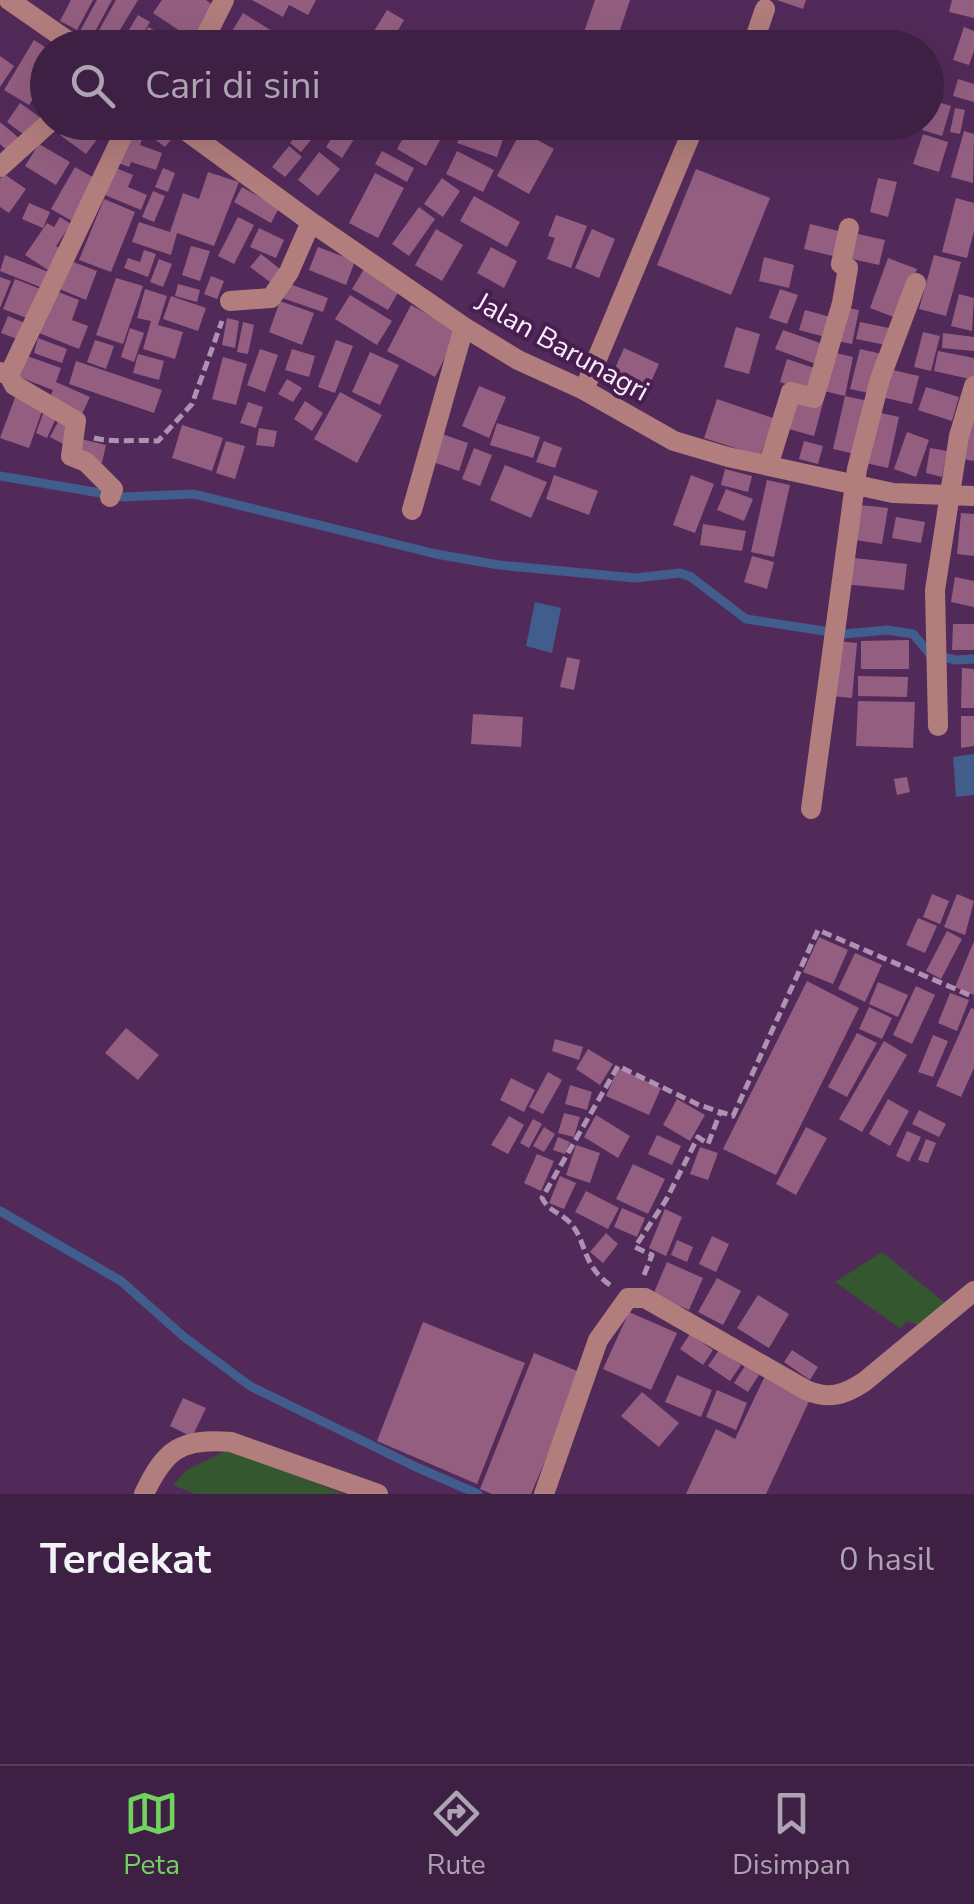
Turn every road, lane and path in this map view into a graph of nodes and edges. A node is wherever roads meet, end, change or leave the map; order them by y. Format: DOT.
graph roads {
  1 [pos="9,0"];
  2 [pos="224,0"];
  3 [pos="765,9"];
  4 [pos="52,30"];
  5 [pos="209,30"];
  6 [pos="758,30"];
  7 [pos="30,140"];
  8 [pos="120,140"];
  9 [pos="199,140"];
  10 [pos="688,140"];
  11 [pos="0,167"];
  12 [pos="311,222"];
  13 [pos="849,228"];
  14 [pos="916,283"];
  15 [pos="230,301"];
  16 [pos="464,327"];
  17 [pos="4,373"];
  18 [pos="974,386"];
  19 [pos="584,390"];
  20 [pos="76,434"];
  21 [pos="768,466"];
  22 [pos="854,485"];
  23 [pos="950,496"];
  24 [pos="974,496"];
  25 [pos="110,497"];
  26 [pos="412,510"];
  27 [pos="938,726"];
  28 [pos="811,809"];
  29 [pos="974,998"];
  30 [pos="720,1113"];
  31 [pos="974,1292"];
  32 [pos="628,1298"];
  33 [pos="144,1494"];
  34 [pos="378,1494"];
  35 [pos="544,1494"];
  1 -- 4 [label="street"];
  2 -- 5 [label="street"];
  3 -- 6 [label="street"];
  7 -- 11 [label="street"];
  8 -- 17 [label="street"];
  9 -- 12 [label="street, Jalan Barunagri"];
  10 -- 19 [label="street"];
  12 -- 15 [label="street"];
  12 -- 16 [label="street, Jalan Barunagri"];
  13 -- 21 [label="street"];
  14 -- 22 [label="street"];
  15 -- 20 [label="path"];
  16 -- 19 [label="street, Jalan Barunagri"];
  16 -- 26 [label="street"];
  17 -- 20 [label="street"];
  18 -- 23 [label="street"];
  19 -- 21 [label="street, Jalan Barunagri"];
  20 -- 25 [label="street"];
  21 -- 22 [label="street, Jalan Barunagri"];
  22 -- 23 [label="street, Jalan Barunagri"];
  22 -- 28 [label="street"];
  23 -- 24 [label="street, Jalan Barunagri"];
  23 -- 27 [label="street"];
  29 -- 30 [label="path"];
  30 -- 32 [label="path"];
  30 -- 32 [label="path"];
  31 -- 32 [label="street"];
  32 -- 35 [label="street"];
  33 -- 34 [label="street"];
}
